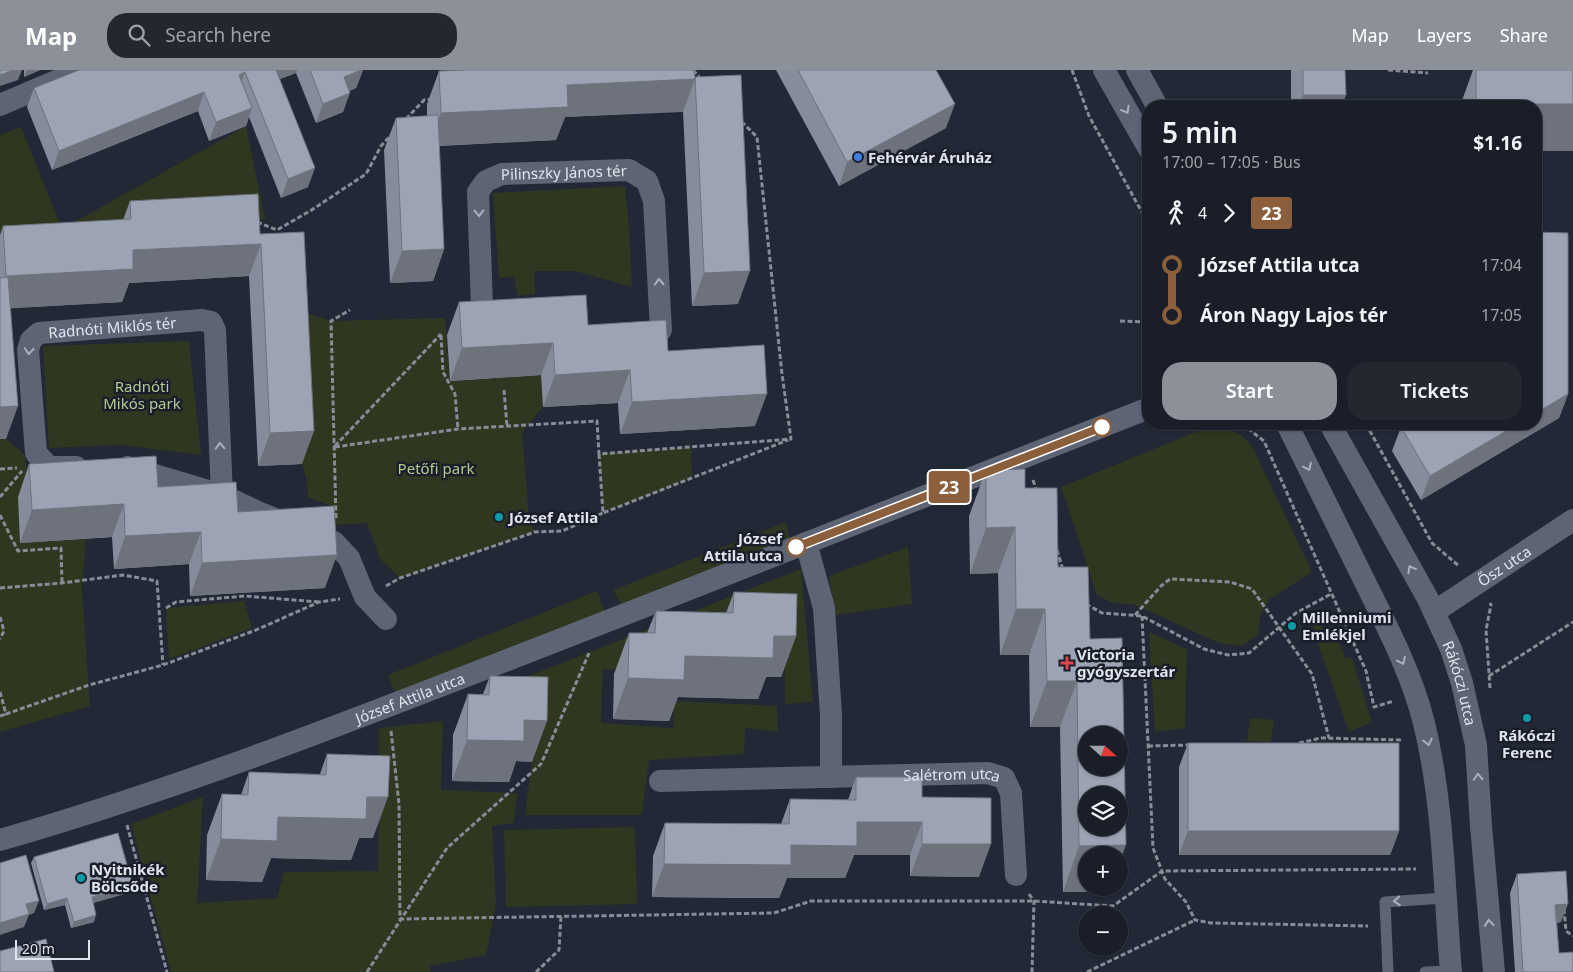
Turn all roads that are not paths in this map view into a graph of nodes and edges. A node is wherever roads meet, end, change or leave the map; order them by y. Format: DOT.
graph roads {
  1 [pos="82,70"];
  2 [pos="1104,70"];
  3 [pos="1137,70"];
  4 [pos="1154,100"];
  5 [pos="0,105"];
  6 [pos="1142,137"];
  7 [pos="482,307"];
  8 [pos="662,330"];
  9 [pos="1142,411"];
  10 [pos="1290,430"];
  11 [pos="1333,430"];
  12 [pos="222,495"];
  13 [pos="1573,520"];
  14 [pos="806,543"];
  15 [pos="1434,612"];
  16 [pos="386,619"];
  17 [pos="831,777"];
  18 [pos="660,781"];
  19 [pos="0,840"];
  20 [pos="1016,875"];
  21 [pos="1445,898"];
  22 [pos="1388,972"];
  23 [pos="1425,972"];
  24 [pos="1451,972"];
  25 [pos="1494,972"];
  1 -- 5 [label="street"];
  2 -- 6 [label="street, one-way"];
  3 -- 4 [label="street"];
  8 -- 7 [label="street, Pilinszky János tér, one-way"];
  9 -- 14 [label="street, József Attila utca"];
  10 -- 21 [label="street, one-way"];
  15 -- 11 [label="street, Rákóczi utca, one-way"];
  12 -- 12 [label="street, Radnóti Miklós tér, one-way"];
  12 -- 16 [label="street, Radnóti Miklós tér"];
  13 -- 15 [label="street, Ősz utca"];
  14 -- 17 [label="street"];
  14 -- 19 [label="street, József Attila utca"];
  25 -- 15 [label="street, Rákóczi utca, one-way"];
  17 -- 18 [label="street, Salétrom utca"];
  17 -- 20 [label="street, Salétrom utca"];
  21 -- 22 [label="lane, one-way"];
  21 -- 24 [label="street"];
  23 -- 24 [label="lane"];
}
